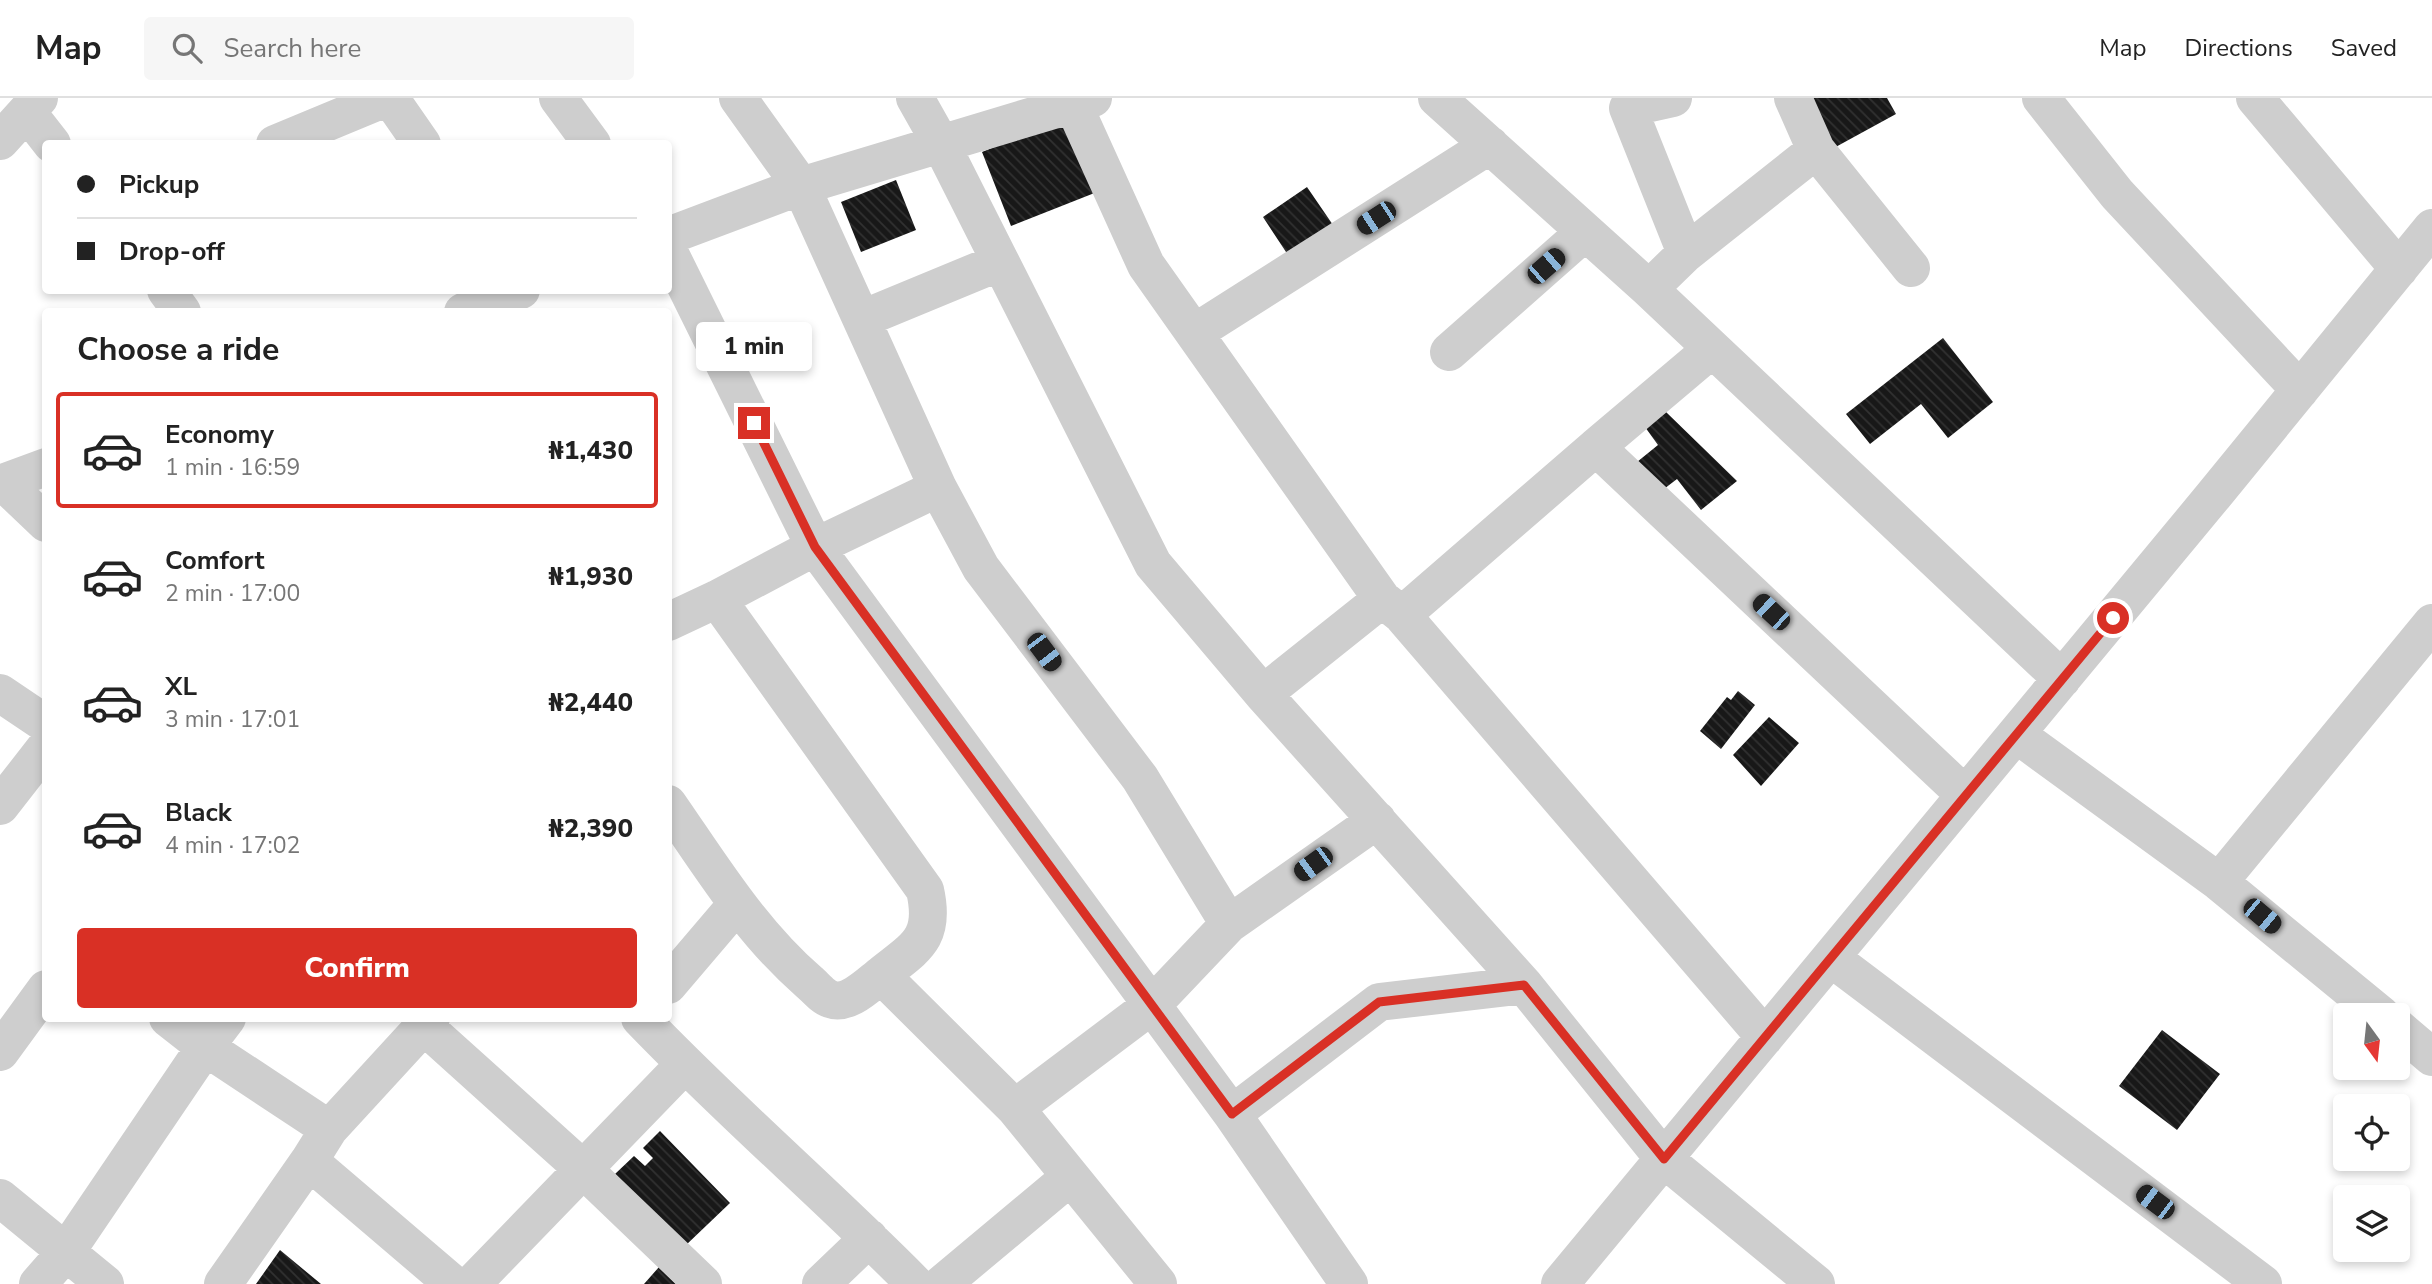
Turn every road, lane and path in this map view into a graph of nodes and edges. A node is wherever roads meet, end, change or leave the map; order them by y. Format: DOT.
graph roads {
  1 [pos="388,98"];
  2 [pos="558,98"];
  3 [pos="738,98"];
  4 [pos="915,98"];
  5 [pos="1437,98"];
  6 [pos="1673,98"];
  7 [pos="1793,98"];
  8 [pos="2041,98"];
  9 [pos="2255,98"];
  10 [pos="1083,101"];
  11 [pos="1627,103"];
  12 [pos="34,105"];
  13 [pos="50,140"];
  14 [pos="285,140"];
  15 [pos="419,140"];
  16 [pos="589,140"];
  17 [pos="0,141"];
  18 [pos="941,144"];
  19 [pos="1490,145"];
  20 [pos="1816,150"];
  21 [pos="802,186"];
  22 [pos="2432,228"];
  23 [pos="1585,232"];
  24 [pos="672,235"];
  25 [pos="1686,253"];
  26 [pos="672,258"];
  27 [pos="1000,261"];
  28 [pos="1911,268"];
  29 [pos="2399,268"];
  30 [pos="1648,289"];
  31 [pos="510,294"];
  32 [pos="474,308"];
  33 [pos="862,319"];
  34 [pos="1194,333"];
  35 [pos="1712,349"];
  36 [pos="1449,352"];
  37 [pos="2300,390"];
  38 [pos="1596,447"];
  39 [pos="42,468"];
  40 [pos="2,483"];
  41 [pos="938,488"];
  42 [pos="42,519"];
  43 [pos="815,547"];
  44 [pos="717,599"];
  45 [pos="1392,607"];
  46 [pos="672,620"];
  47 [pos="2432,623"];
  48 [pos="2420,664"];
  49 [pos="2062,679"];
  50 [pos="0,693"];
  51 [pos="1263,694"];
  52 [pos="42,721"];
  53 [pos="2017,734"];
  54 [pos="42,752"];
  55 [pos="1965,795"];
  56 [pos="0,806"];
  57 [pos="672,810"];
  58 [pos="1377,820"];
  59 [pos="2219,881"];
  60 [pos="737,904"];
  61 [pos="1229,924"];
  62 [pos="1831,958"];
  63 [pos="881,975"];
  64 [pos="672,980"];
  65 [pos="1524,985"];
  66 [pos="42,994"];
  67 [pos="2366,1003"];
  68 [pos="1152,1005"];
  69 [pos="181,1022"];
  70 [pos="427,1022"];
  71 [pos="643,1022"];
  72 [pos="216,1033"];
  73 [pos="1765,1037"];
  74 [pos="2410,1038"];
  75 [pos="0,1052"];
  76 [pos="2432,1057"];
  77 [pos="684,1065"];
  78 [pos="1014,1108"];
  79 [pos="1232,1114"];
  80 [pos="329,1129"];
  81 [pos="1664,1159"];
  82 [pos="309,1161"];
  83 [pos="584,1170"];
  84 [pos="1070,1177"];
  85 [pos="0,1198"];
  86 [pos="869,1238"];
  87 [pos="66,1252"];
  88 [pos="38,1284"];
  89 [pos="105,1284"];
  90 [pos="223,1284"];
  91 [pos="453,1284"];
  92 [pos="472,1284"];
  93 [pos="703,1284"];
  94 [pos="821,1284"];
  95 [pos="915,1284"];
  96 [pos="942,1284"];
  97 [pos="1158,1284"];
  98 [pos="1349,1284"];
  99 [pos="1560,1284"];
  100 [pos="1816,1284"];
  101 [pos="2263,1284"];
  1 -- 14 [label="street"];
  1 -- 15 [label="street"];
  2 -- 16 [label="street"];
  3 -- 21 [label="street"];
  4 -- 18 [label="street"];
  5 -- 19 [label="street"];
  6 -- 11 [label="street"];
  7 -- 20 [label="street"];
  8 -- 37 [label="street"];
  9 -- 29 [label="street"];
  10 -- 18 [label="street"];
  10 -- 34 [label="street"];
  11 -- 25 [label="street"];
  12 -- 13 [label="street"];
  12 -- 17 [label="street"];
  18 -- 21 [label="street"];
  18 -- 27 [label="street"];
  19 -- 23 [label="street"];
  19 -- 34 [label="street"];
  20 -- 25 [label="street"];
  20 -- 28 [label="street"];
  21 -- 24 [label="street"];
  21 -- 33 [label="street"];
  22 -- 29 [label="street"];
  23 -- 30 [label="street"];
  23 -- 36 [label="street"];
  25 -- 30 [label="street"];
  26 -- 43 [label="street"];
  27 -- 33 [label="street"];
  27 -- 51 [label="street"];
  29 -- 37 [label="street"];
  30 -- 35 [label="street"];
  31 -- 32 [label="street"];
  33 -- 41 [label="street"];
  34 -- 45 [label="street"];
  35 -- 38 [label="street"];
  35 -- 49 [label="street"];
  37 -- 49 [label="street"];
  38 -- 45 [label="street"];
  38 -- 55 [label="street"];
  39 -- 40 [label="street"];
  40 -- 42 [label="street"];
  41 -- 43 [label="street"];
  41 -- 61 [label="street"];
  43 -- 44 [label="street"];
  43 -- 68 [label="street"];
  44 -- 46 [label="street"];
  44 -- 63 [label="street"];
  45 -- 51 [label="street"];
  45 -- 73 [label="street"];
  47 -- 48 [label="street"];
  48 -- 59 [label="street"];
  49 -- 53 [label="street"];
  50 -- 52 [label="street"];
  51 -- 58 [label="street"];
  53 -- 55 [label="street"];
  53 -- 59 [label="street"];
  54 -- 56 [label="street"];
  55 -- 62 [label="street"];
  57 -- 60 [label="street"];
  58 -- 61 [label="street"];
  58 -- 65 [label="street"];
  59 -- 67 [label="street"];
  60 -- 63 [label="street"];
  60 -- 64 [label="street"];
  61 -- 68 [label="street"];
  62 -- 73 [label="street"];
  62 -- 101 [label="street"];
  63 -- 78 [label="street"];
  65 -- 79 [label="street"];
  65 -- 81 [label="street"];
  66 -- 75 [label="street"];
  68 -- 78 [label="street"];
  68 -- 79 [label="street"];
  69 -- 72 [label="street"];
  70 -- 80 [label="street"];
  70 -- 83 [label="street"];
  71 -- 77 [label="street"];
  72 -- 80 [label="street"];
  72 -- 87 [label="street"];
  73 -- 81 [label="street"];
  74 -- 76 [label="street"];
  77 -- 83 [label="street"];
  77 -- 86 [label="street"];
  78 -- 84 [label="street"];
  79 -- 98 [label="street"];
  80 -- 82 [label="street"];
  81 -- 99 [label="street"];
  81 -- 100 [label="street"];
  82 -- 90 [label="street"];
  82 -- 91 [label="street"];
  83 -- 92 [label="street"];
  83 -- 93 [label="street"];
  84 -- 96 [label="street"];
  84 -- 97 [label="street"];
  85 -- 87 [label="street"];
  86 -- 94 [label="street"];
  86 -- 95 [label="street"];
  87 -- 88 [label="street"];
  87 -- 89 [label="street"];
}
